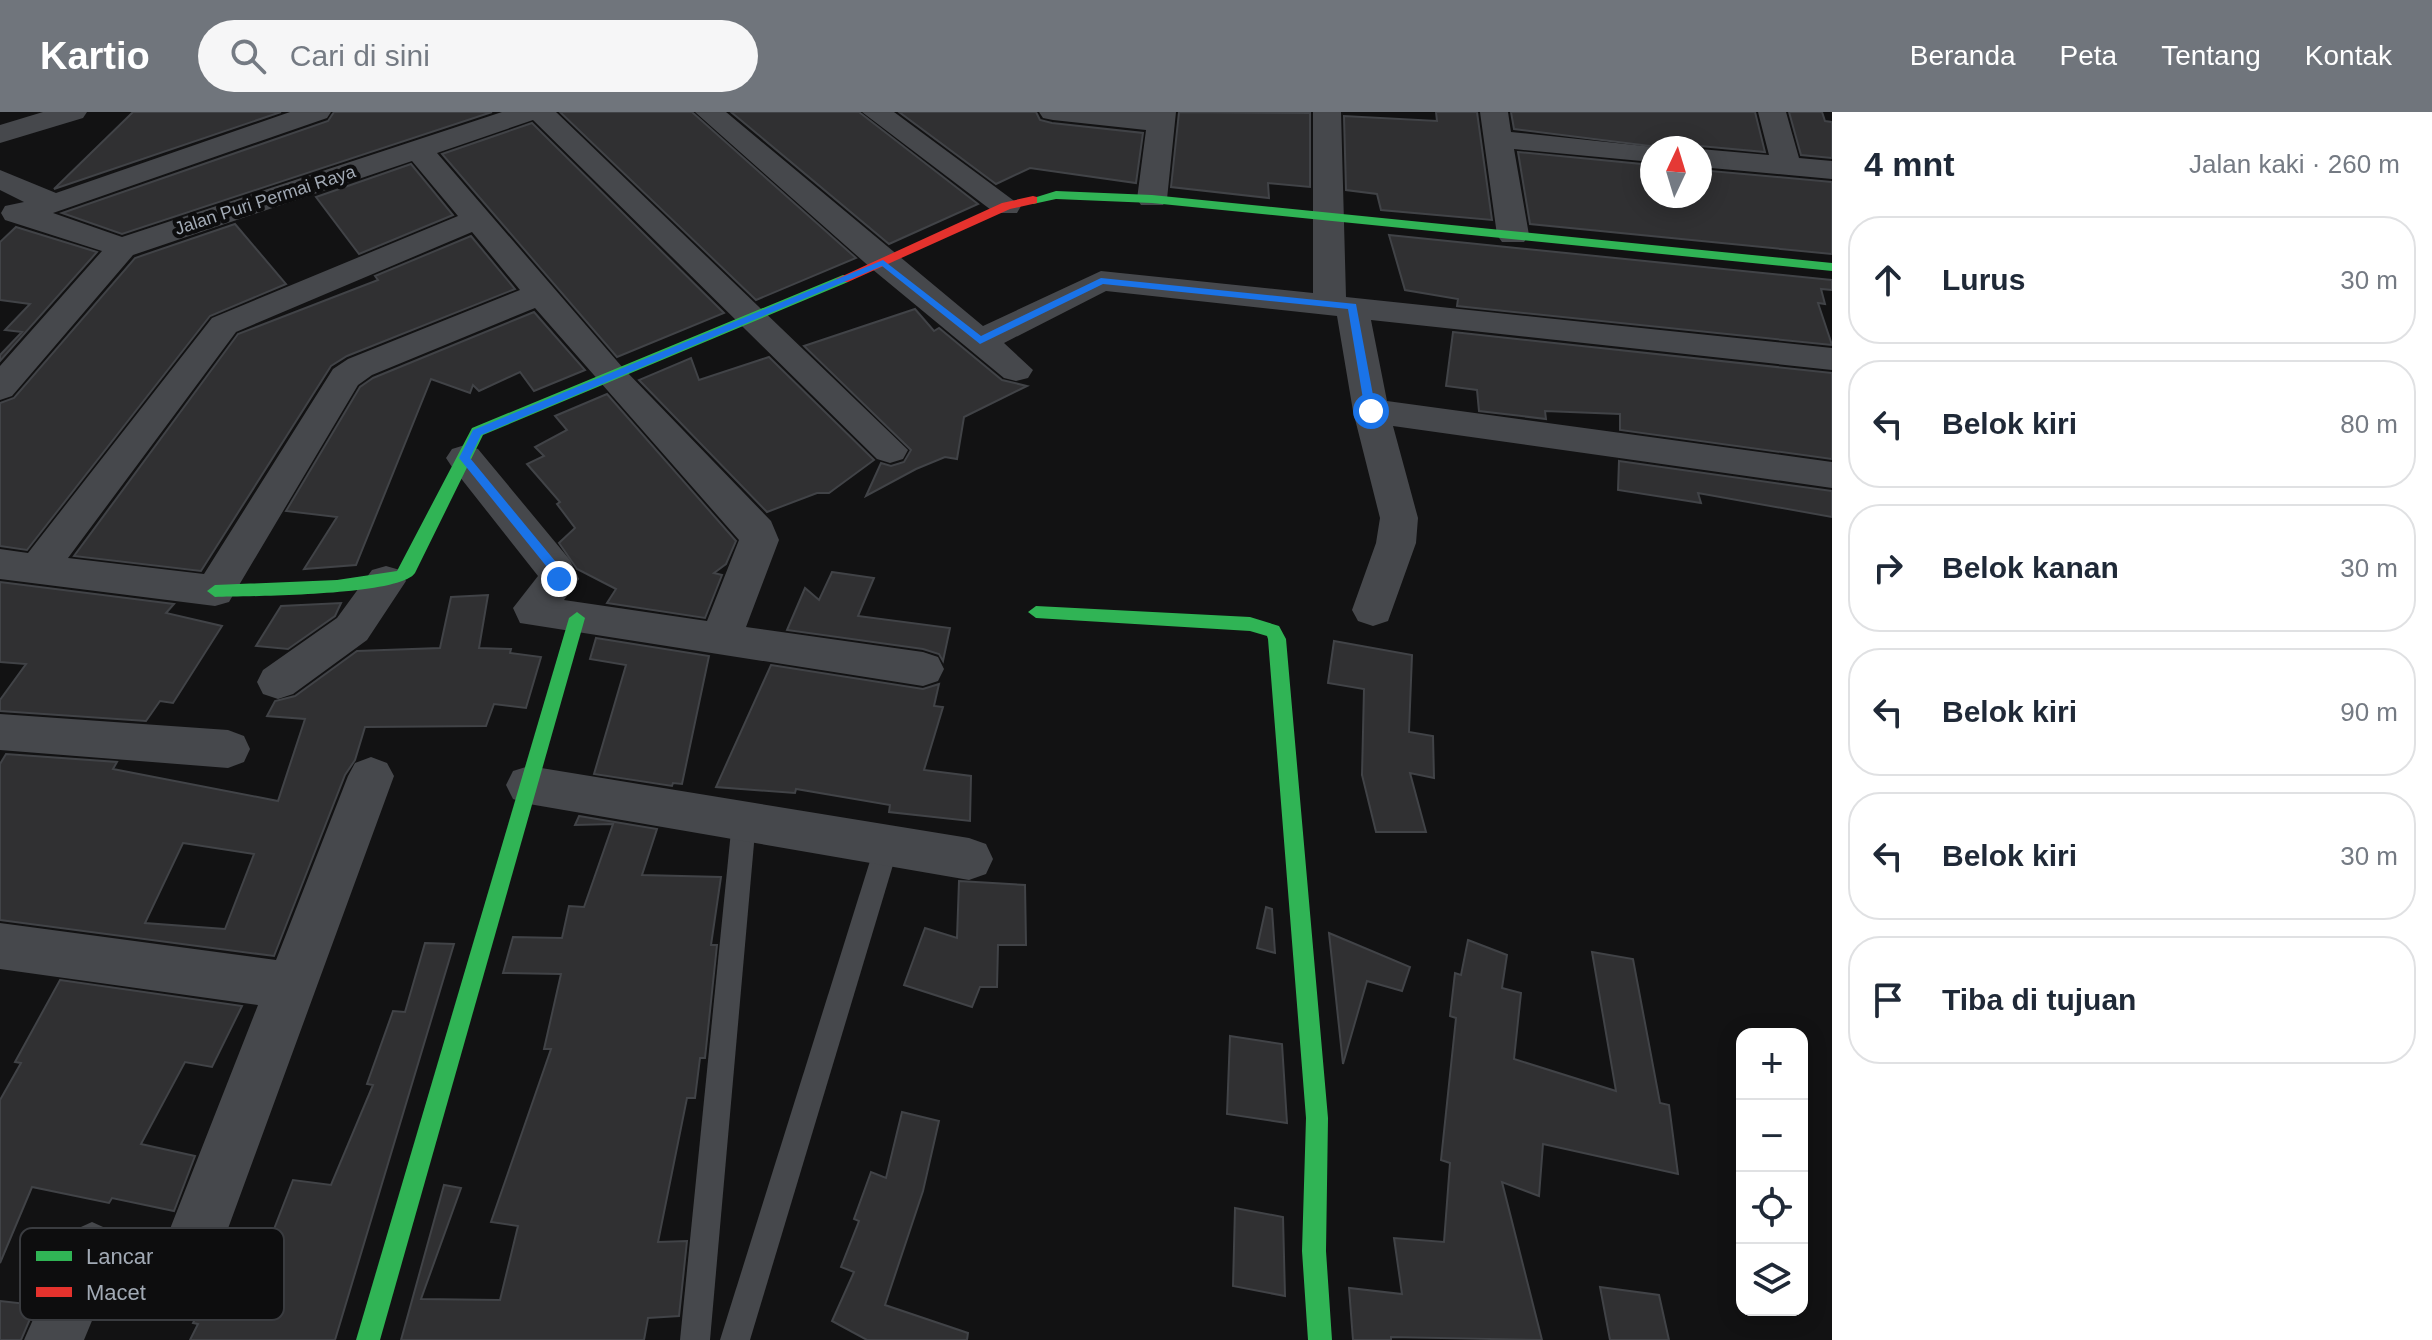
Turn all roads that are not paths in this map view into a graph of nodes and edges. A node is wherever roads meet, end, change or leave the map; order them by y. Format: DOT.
graph roads {
  1 [pos="73,112"];
  2 [pos="317,112"];
  3 [pos="530,112"];
  4 [pos="540,112"];
  5 [pos="709,112"];
  6 [pos="876,112"];
  7 [pos="1053,112"];
  8 [pos="1327,112"];
  9 [pos="1772,112"];
  10 [pos="1162,117"];
  11 [pos="1496,126"];
  12 [pos="0,134"];
  13 [pos="418,149"];
  14 [pos="1640,151"];
  15 [pos="1712,159"];
  16 [pos="1786,166"];
  17 [pos="1832,170"];
  18 [pos="0,179"];
  19 [pos="1152,199"];
  20 [pos="54,204"];
  21 [pos="1006,206"];
  22 [pos="1328,216"];
  23 [pos="477,219"];
  24 [pos="7,220"];
  25 [pos="1513,235"];
  26 [pos="122,248"];
  27 [pos="883,262"];
  28 [pos="1832,267"];
  29 [pos="540,294"];
  30 [pos="1341,305"];
  31 [pos="752,317"];
  32 [pos="980,341"];
  33 [pos="1832,359"];
  34 [pos="1016,370"];
  35 [pos="611,376"];
  36 [pos="0,388"];
  37 [pos="1371,411"];
  38 [pos="890,450"];
  39 [pos="465,458"];
  40 [pos="1832,475"];
  41 [pos="0,564"];
  42 [pos="38,569"];
  43 [pos="386,581"];
  44 [pos="215,591"];
  45 [pos="1373,610"];
  46 [pos="1036,612"];
  47 [pos="577,618"];
  48 [pos="721,639"];
  49 [pos="923,669"];
  50 [pos="278,682"];
  51 [pos="0,732"];
  52 [pos="228,749"];
  53 [pos="371,776"];
  54 [pos="529,785"];
  55 [pos="744,821"];
  56 [pos="887,845"];
  57 [pos="969,859"];
  58 [pos="0,946"];
  59 [pos="291,986"];
  60 [pos="199,1228"];
  61 [pos="63,1320"];
  62 [pos="54,1340"];
  63 [pos="368,1340"];
  64 [pos="695,1340"];
  65 [pos="735,1340"];
  66 [pos="1320,1340"];
  1 -- 12 [label="street"];
  2 -- 20 [label="street"];
  3 -- 13 [label="street, Jalan Puri Permai Raya"];
  4 -- 31 [label="street"];
  5 -- 27 [label="street"];
  6 -- 21 [label="street"];
  7 -- 10 [label="street"];
  8 -- 22 [label="street"];
  9 -- 16 [label="street"];
  10 -- 19 [label="street"];
  11 -- 14 [label="street"];
  11 -- 25 [label="street"];
  13 -- 23 [label="street"];
  13 -- 26 [label="street, Jalan Puri Permai Raya"];
  15 -- 16 [label="street"];
  16 -- 17 [label="street"];
  18 -- 20 [label="street"];
  19 -- 21 [label="street"];
  19 -- 22 [label="street"];
  20 -- 24 [label="street"];
  21 -- 27 [label="street"];
  22 -- 25 [label="street"];
  22 -- 30 [label="street"];
  23 -- 29 [label="street"];
  23 -- 42 [label="street"];
  24 -- 26 [label="street"];
  25 -- 28 [label="street"];
  26 -- 36 [label="street"];
  27 -- 31 [label="street"];
  27 -- 32 [label="street"];
  29 -- 35 [label="street"];
  29 -- 44 [label="street"];
  30 -- 32 [label="street"];
  30 -- 33 [label="street"];
  30 -- 37 [label="street"];
  31 -- 35 [label="street"];
  31 -- 38 [label="street"];
  32 -- 34 [label="street"];
  35 -- 39 [label="street"];
  35 -- 48 [label="street"];
  37 -- 40 [label="street"];
  37 -- 45 [label="street"];
  39 -- 43 [label="street"];
  39 -- 47 [label="street"];
  41 -- 42 [label="street"];
  42 -- 44 [label="street"];
  43 -- 44 [label="street"];
  43 -- 50 [label="street"];
  46 -- 66 [label="street"];
  47 -- 48 [label="street"];
  47 -- 54 [label="street"];
  48 -- 49 [label="street"];
  51 -- 52 [label="street"];
  53 -- 59 [label="street"];
  54 -- 55 [label="street"];
  54 -- 63 [label="street"];
  55 -- 56 [label="street"];
  55 -- 64 [label="lane"];
  56 -- 57 [label="street"];
  56 -- 65 [label="lane"];
  58 -- 59 [label="street"];
  59 -- 60 [label="street"];
  61 -- 62 [label="street"];
}
